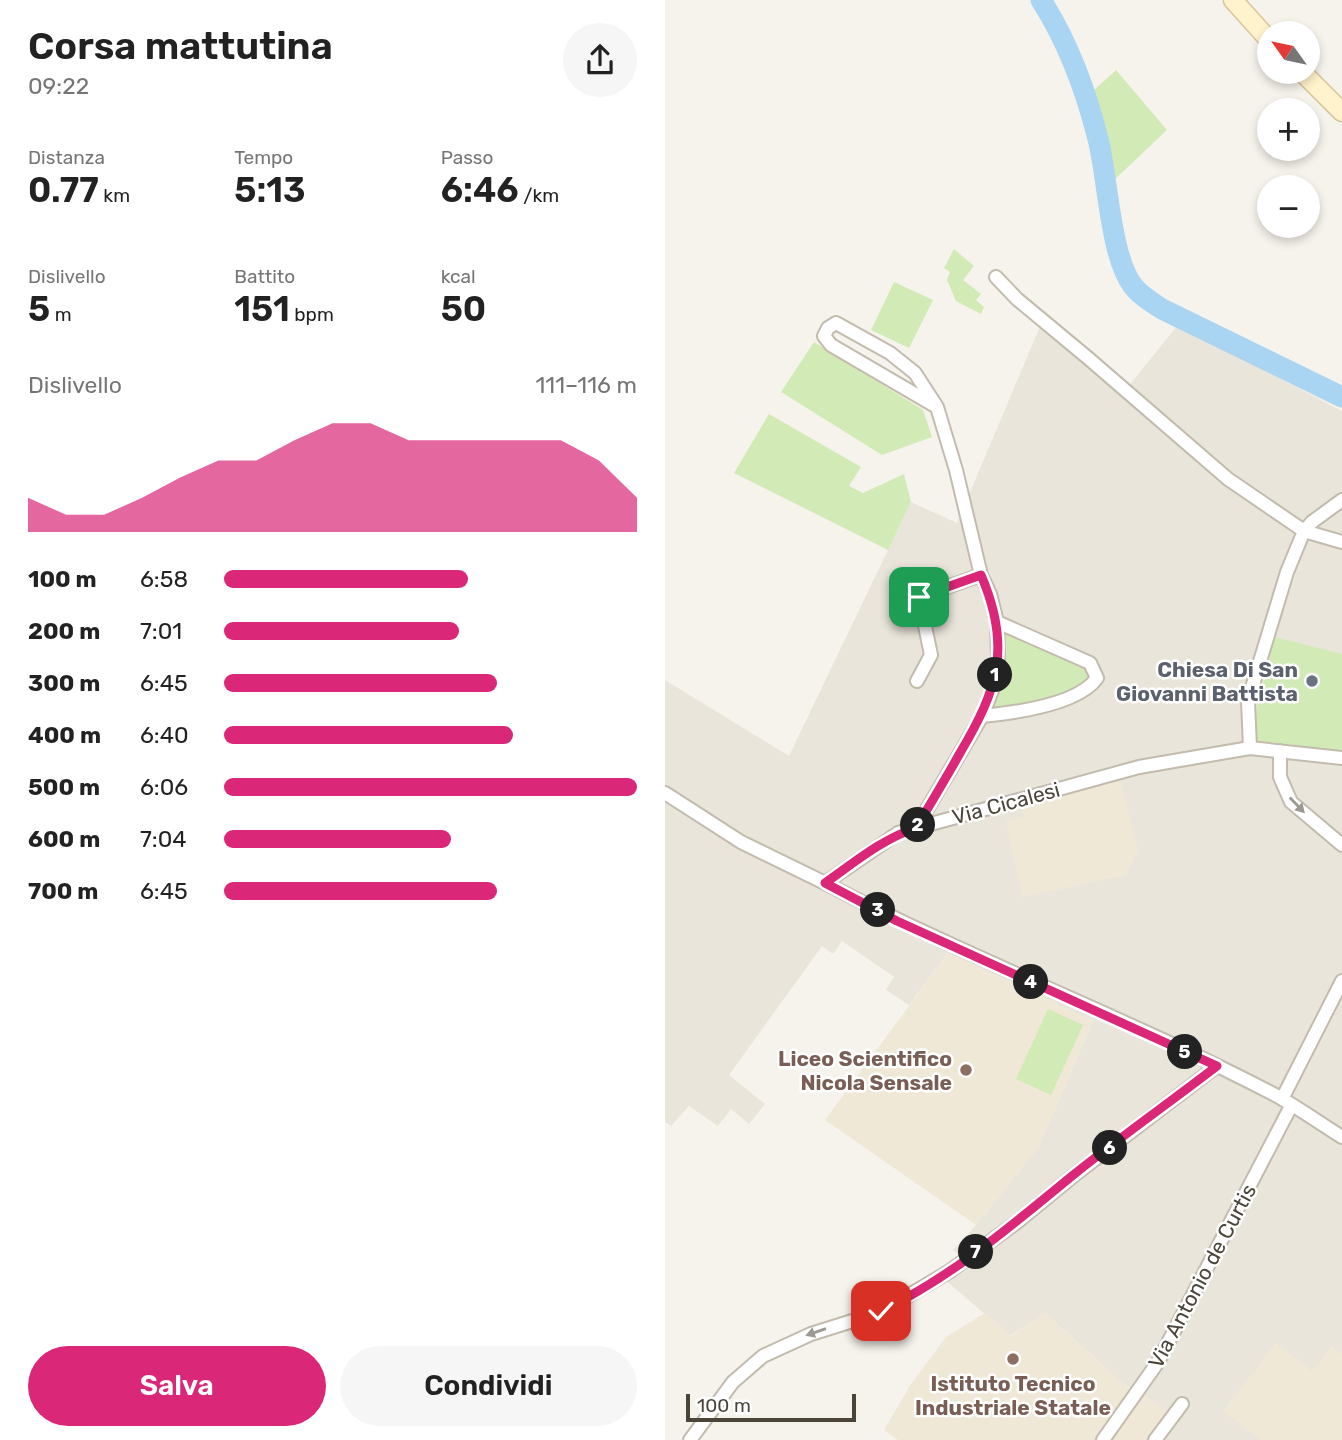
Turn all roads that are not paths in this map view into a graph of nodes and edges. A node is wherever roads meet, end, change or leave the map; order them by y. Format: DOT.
graph roads {
  1 [pos="1233,0"];
  2 [pos="1257,27"];
  3 [pos="1314,84"];
  4 [pos="1342,113"];
  5 [pos="996,278"];
  6 [pos="937,407"];
  7 [pos="1342,500"];
  8 [pos="1304,531"];
  9 [pos="1342,542"];
  10 [pos="981,575"];
  11 [pos="997,622"];
  12 [pos="917,681"];
  13 [pos="982,716"];
  14 [pos="1250,748"];
  15 [pos="1280,751"];
  16 [pos="1342,758"];
  17 [pos="665,793"];
  18 [pos="916,828"];
  19 [pos="1342,845"];
  20 [pos="825,883"];
  21 [pos="1342,981"];
  22 [pos="1217,1066"];
  23 [pos="1287,1102"];
  24 [pos="1342,1136"];
  25 [pos="1182,1404"];
  26 [pos="690,1440"];
  27 [pos="1103,1440"];
  28 [pos="1155,1440"];
  1 -- 2 [label="main road"];
  3 -- 4 [label="main road"];
  5 -- 8 [label="street"];
  6 -- 6 [label="street"];
  6 -- 10 [label="street"];
  7 -- 8 [label="street"];
  8 -- 9 [label="street"];
  8 -- 14 [label="street"];
  10 -- 11 [label="street"];
  10 -- 12 [label="street"];
  11 -- 13 [label="street"];
  11 -- 13 [label="street"];
  13 -- 18 [label="street"];
  14 -- 15 [label="street, Via Cicalesi"];
  14 -- 18 [label="street, Via Cicalesi"];
  15 -- 16 [label="street, Via Cicalesi"];
  15 -- 19 [label="street, one-way"];
  17 -- 20 [label="street"];
  18 -- 20 [label="street, Via Cicalesi"];
  20 -- 22 [label="street"];
  21 -- 23 [label="street, Via Antonio de Curtis"];
  22 -- 23 [label="street"];
  22 -- 26 [label="street, one-way"];
  23 -- 24 [label="street"];
  23 -- 27 [label="street, Via Antonio de Curtis"];
  25 -- 28 [label="street"];
}
